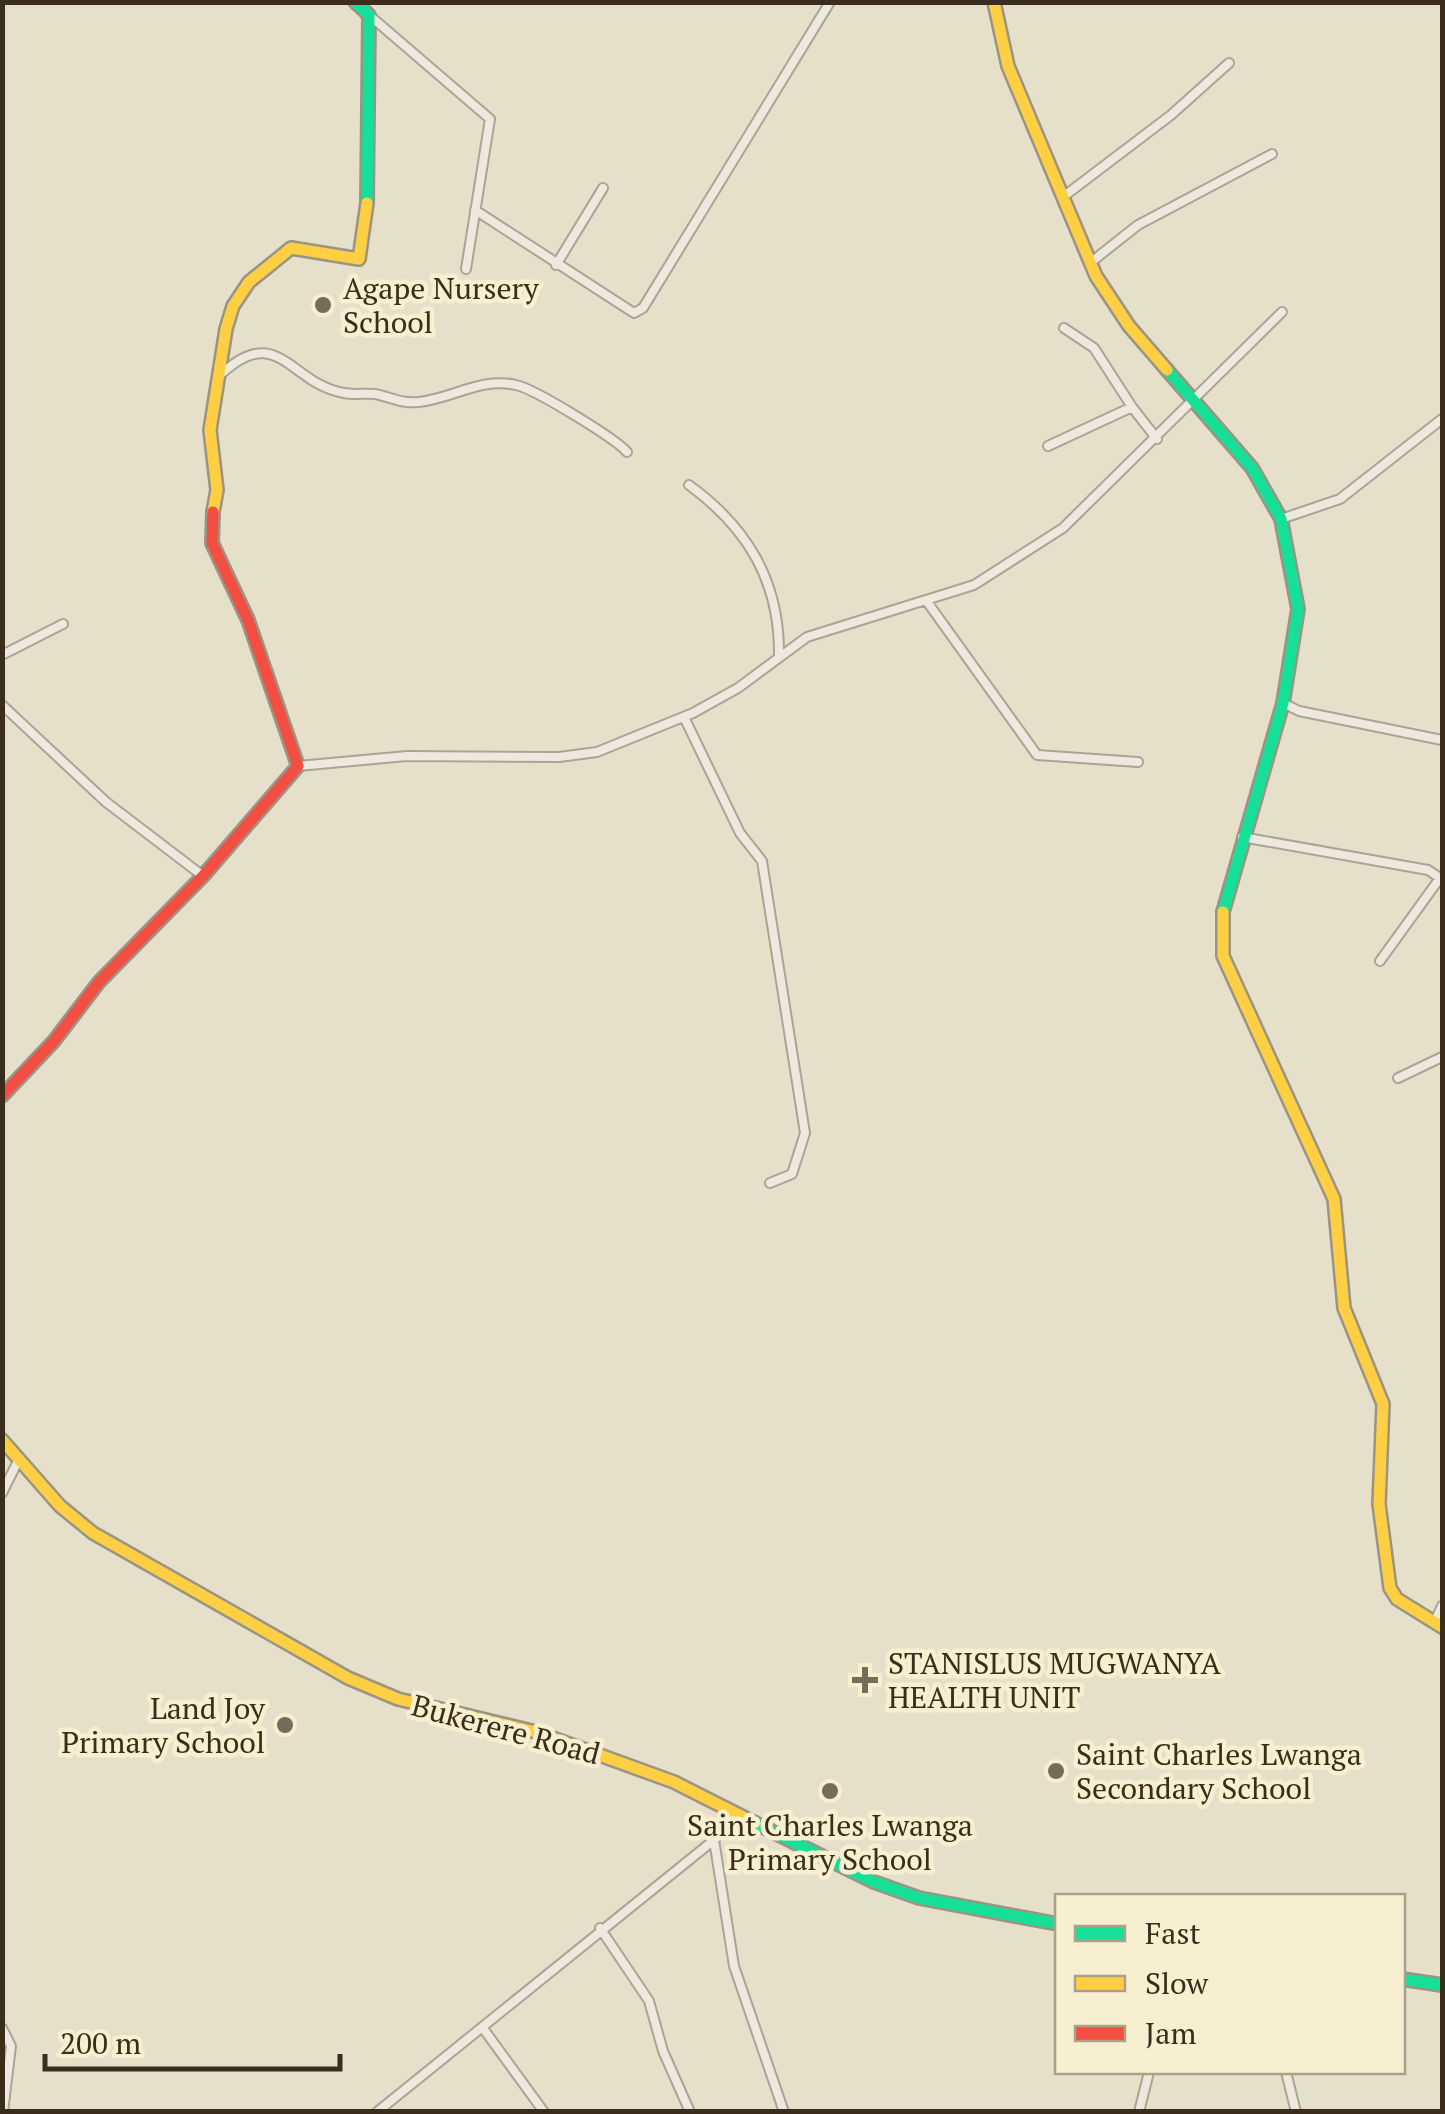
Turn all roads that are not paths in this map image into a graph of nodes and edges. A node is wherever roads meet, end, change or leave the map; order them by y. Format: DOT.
graph roads {
  1 [pos="355,2"];
  2 [pos="830,2"];
  3 [pos="994,2"];
  4 [pos="369,14"];
  5 [pos="1229,62"];
  6 [pos="1272,154"];
  7 [pos="603,188"];
  8 [pos="1063,197"];
  9 [pos="475,210"];
  10 [pos="1090,263"];
  11 [pos="556,264"];
  12 [pos="466,269"];
  13 [pos="1282,312"];
  14 [pos="1064,328"];
  15 [pos="218,377"];
  16 [pos="1194,403"];
  17 [pos="1132,406"];
  18 [pos="1442,419"];
  19 [pos="1157,439"];
  20 [pos="1048,446"];
  21 [pos="626,452"];
  22 [pos="689,484"];
  23 [pos="1281,519"];
  24 [pos="928,603"];
  25 [pos="63,624"];
  26 [pos="2,655"];
  27 [pos="779,656"];
  28 [pos="1283,703"];
  29 [pos="2,705"];
  30 [pos="684,717"];
  31 [pos="1442,740"];
  32 [pos="1138,762"];
  33 [pos="298,766"];
  34 [pos="1242,837"];
  35 [pos="203,876"];
  36 [pos="1380,961"];
  37 [pos="1442,1057"];
  38 [pos="1398,1078"];
  39 [pos="2,1096"];
  40 [pos="770,1183"];
  41 [pos="2,1440"];
  42 [pos="19,1460"];
  43 [pos="2,1493"];
  44 [pos="1442,1606"];
  45 [pos="1438,1625"];
  46 [pos="738,1812"];
  47 [pos="714,1840"];
  48 [pos="1055,1923"];
  49 [pos="600,1928"];
  50 [pos="1405,1979"];
  51 [pos="1442,1984"];
  52 [pos="2,2028"];
  53 [pos="484,2031"];
  54 [pos="1148,2074"];
  55 [pos="1286,2074"];
  56 [pos="3,2112"];
  57 [pos="377,2112"];
  58 [pos="544,2112"];
  59 [pos="690,2112"];
  60 [pos="784,2112"];
  61 [pos="1139,2112"];
  62 [pos="1296,2112"];
  1 -- 4 [label="street"];
  2 -- 11 [label="street"];
  3 -- 8 [label="street"];
  4 -- 9 [label="street"];
  4 -- 15 [label="street"];
  5 -- 8 [label="street"];
  6 -- 10 [label="street"];
  7 -- 11 [label="street"];
  8 -- 10 [label="street"];
  9 -- 11 [label="street"];
  9 -- 12 [label="street"];
  10 -- 16 [label="street"];
  13 -- 16 [label="street"];
  14 -- 17 [label="street"];
  15 -- 21 [label="street"];
  15 -- 33 [label="street"];
  16 -- 19 [label="street"];
  16 -- 23 [label="street"];
  17 -- 19 [label="street"];
  17 -- 20 [label="street"];
  18 -- 23 [label="street"];
  19 -- 24 [label="street"];
  22 -- 27 [label="street"];
  23 -- 28 [label="street"];
  24 -- 27 [label="street"];
  24 -- 32 [label="street"];
  25 -- 26 [label="street"];
  27 -- 30 [label="street"];
  28 -- 31 [label="street"];
  28 -- 34 [label="street"];
  29 -- 35 [label="street"];
  30 -- 33 [label="street"];
  30 -- 40 [label="street"];
  33 -- 35 [label="street"];
  34 -- 36 [label="street"];
  34 -- 45 [label="street"];
  35 -- 39 [label="street"];
  37 -- 38 [label="street"];
  41 -- 42 [label="street, Bukerere Road"];
  42 -- 43 [label="street"];
  42 -- 46 [label="street, Bukerere Road"];
  44 -- 45 [label="street"];
  46 -- 47 [label="street"];
  46 -- 48 [label="street, Bukerere Road"];
  47 -- 49 [label="street"];
  47 -- 60 [label="street"];
  49 -- 57 [label="street"];
  49 -- 59 [label="street"];
  50 -- 51 [label="street"];
  52 -- 56 [label="street"];
  53 -- 58 [label="street"];
  54 -- 61 [label="street"];
  55 -- 62 [label="street"];
}
